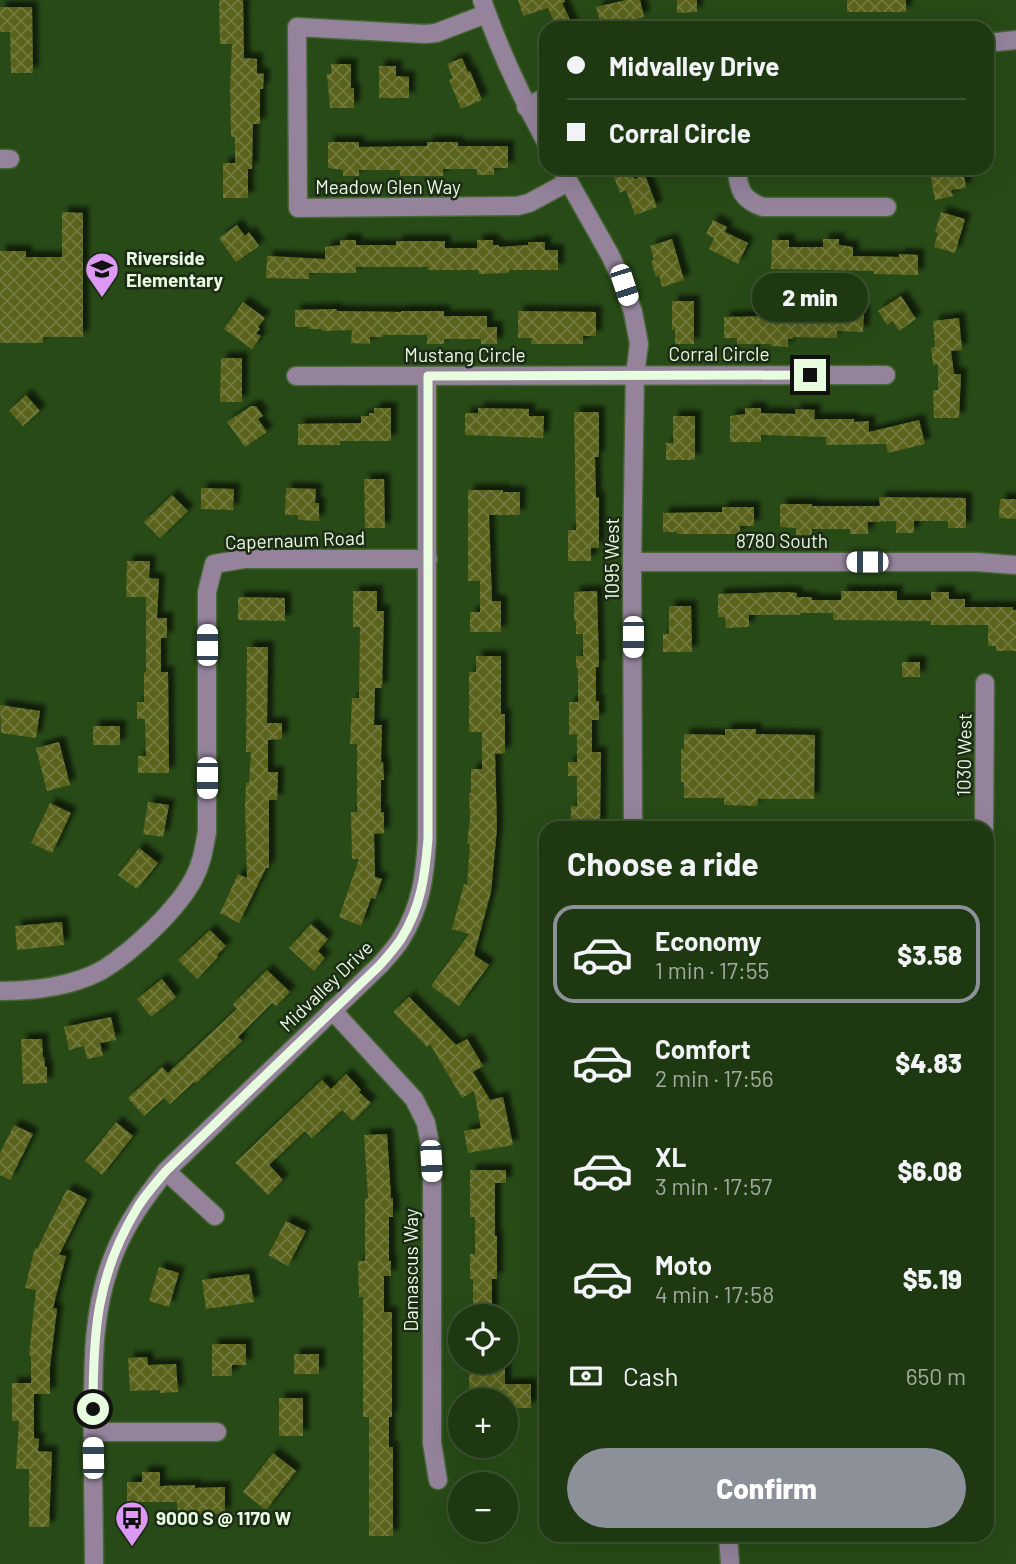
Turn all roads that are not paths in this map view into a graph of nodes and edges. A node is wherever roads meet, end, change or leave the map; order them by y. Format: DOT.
graph roads {
  1 [pos="484,7"];
  2 [pos="1016,40"];
  3 [pos="994,42"];
  4 [pos="539,100"];
  5 [pos="526,107"];
  6 [pos="539,130"];
  7 [pos="564,175"];
  8 [pos="738,175"];
  9 [pos="887,207"];
  10 [pos="635,375"];
  11 [pos="886,375"];
  12 [pos="296,376"];
  13 [pos="428,376"];
  14 [pos="428,559"];
  15 [pos="632,562"];
  16 [pos="1016,565"];
  17 [pos="985,683"];
  18 [pos="632,821"];
  19 [pos="984,821"];
  20 [pos="0,991"];
  21 [pos="332,1010"];
  22 [pos="166,1171"];
  23 [pos="215,1216"];
  24 [pos="93,1432"];
  25 [pos="217,1432"];
  26 [pos="438,1480"];
  27 [pos="728,1542"];
  28 [pos="94,1564"];
  29 [pos="730,1564"];
  1 -- 5 [label="street"];
  1 -- 7 [label="street, Meadow Glen Way"];
  2 -- 3 [label="street"];
  4 -- 5 [label="street"];
  5 -- 6 [label="street"];
  7 -- 10 [label="street, 1095 West"];
  8 -- 9 [label="street"];
  10 -- 11 [label="street, Corral Circle"];
  10 -- 13 [label="street, Mustang Circle"];
  10 -- 15 [label="street, 1095 West"];
  12 -- 13 [label="street, Mustang Circle"];
  13 -- 14 [label="street, Midvalley Drive"];
  14 -- 20 [label="street, Capernaum Road"];
  14 -- 21 [label="street, Midvalley Drive"];
  15 -- 16 [label="street, 8780 South"];
  15 -- 18 [label="street, 1095 West"];
  17 -- 19 [label="street, 1030 West"];
  21 -- 22 [label="street, Midvalley Drive"];
  21 -- 26 [label="street, Damascus Way"];
  22 -- 23 [label="street"];
  22 -- 24 [label="street, Midvalley Drive"];
  24 -- 25 [label="street"];
  24 -- 28 [label="street, Midvalley Drive"];
  27 -- 29 [label="street"];
}
